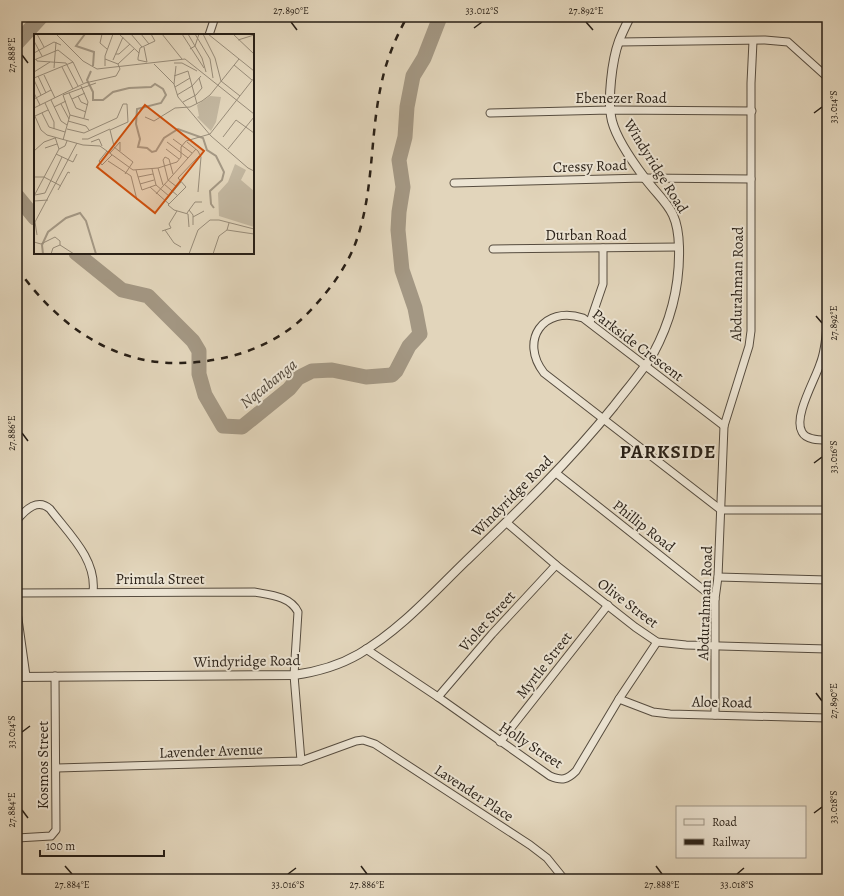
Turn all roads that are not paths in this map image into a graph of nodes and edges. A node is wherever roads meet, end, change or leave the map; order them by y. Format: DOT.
graph roads {
  1 [pos="215,17"];
  2 [pos="630,17"];
  3 [pos="209,34"];
  4 [pos="753,41"];
  5 [pos="619,42"];
  6 [pos="827,77"];
  7 [pos="610,110"];
  8 [pos="752,111"];
  9 [pos="490,113"];
  10 [pos="644,178"];
  11 [pos="751,180"];
  12 [pos="454,183"];
  13 [pos="679,247"];
  14 [pos="603,248"];
  15 [pos="493,249"];
  16 [pos="827,267"];
  17 [pos="827,315"];
  18 [pos="590,322"];
  19 [pos="827,324"];
  20 [pos="645,365"];
  21 [pos="603,420"];
  22 [pos="724,426"];
  23 [pos="827,440"];
  24 [pos="556,473"];
  25 [pos="721,510"];
  26 [pos="827,510"];
  27 [pos="17,520"];
  28 [pos="507,522"];
  29 [pos="556,565"];
  30 [pos="718,577"];
  31 [pos="827,580"];
  32 [pos="93,592"];
  33 [pos="17,593"];
  34 [pos="715,599"];
  35 [pos="608,605"];
  36 [pos="17,612"];
  37 [pos="658,642"];
  38 [pos="716,645"];
  39 [pos="366,649"];
  40 [pos="827,649"];
  41 [pos="21,676"];
  42 [pos="55,676"];
  43 [pos="294,676"];
  44 [pos="438,697"];
  45 [pos="619,699"];
  46 [pos="715,715"];
  47 [pos="827,718"];
  48 [pos="363,740"];
  49 [pos="500,742"];
  50 [pos="301,761"];
  51 [pos="57,768"];
  52 [pos="17,838"];
  53 [pos="564,879"];
  1 -- 3 [label="street"];
  2 -- 5 [label="street, Windyridge Road"];
  4 -- 5 [label="street"];
  4 -- 6 [label="street"];
  4 -- 8 [label="street, Abdurahman Road"];
  5 -- 7 [label="street, Windyridge Road"];
  7 -- 8 [label="street, Ebenezer Road"];
  7 -- 9 [label="street, Ebenezer Road"];
  7 -- 10 [label="street, Windyridge Road"];
  8 -- 11 [label="street, Abdurahman Road"];
  10 -- 11 [label="street, Cressy Road"];
  10 -- 12 [label="street, Cressy Road"];
  10 -- 13 [label="street, Windyridge Road"];
  11 -- 22 [label="street, Abdurahman Road"];
  13 -- 14 [label="street, Durban Road"];
  13 -- 20 [label="street, Windyridge Road"];
  14 -- 15 [label="street, Durban Road"];
  14 -- 18 [label="street"];
  16 -- 17 [label="street"];
  18 -- 20 [label="street, Parkside Crescent"];
  18 -- 21 [label="street, Parkside Crescent"];
  19 -- 23 [label="street"];
  20 -- 21 [label="street, Windyridge Road"];
  20 -- 22 [label="street, Parkside Crescent"];
  21 -- 24 [label="street, Windyridge Road"];
  21 -- 25 [label="street, Parkside Crescent"];
  22 -- 25 [label="street, Abdurahman Road"];
  24 -- 28 [label="street, Windyridge Road"];
  24 -- 34 [label="street, Phillip Road"];
  25 -- 26 [label="street"];
  25 -- 30 [label="street, Abdurahman Road"];
  27 -- 32 [label="street"];
  28 -- 29 [label="street, Olive Street"];
  28 -- 39 [label="street, Windyridge Road"];
  29 -- 35 [label="street, Olive Street"];
  29 -- 44 [label="street, Violet Street"];
  30 -- 31 [label="street"];
  30 -- 34 [label="street, Abdurahman Road"];
  32 -- 33 [label="street, Primula Street"];
  32 -- 43 [label="street, Primula Street"];
  34 -- 38 [label="street, Abdurahman Road"];
  35 -- 37 [label="street, Olive Street"];
  35 -- 49 [label="street, Myrtle Street"];
  36 -- 41 [label="street"];
  37 -- 38 [label="street, Olive Street"];
  37 -- 45 [label="street, Holly Street"];
  38 -- 40 [label="street, Olive Street"];
  38 -- 46 [label="street, Abdurahman Road"];
  39 -- 43 [label="street, Windyridge Road"];
  39 -- 44 [label="street, Holly Street"];
  41 -- 42 [label="street, Windyridge Road"];
  42 -- 43 [label="street, Windyridge Road"];
  42 -- 51 [label="street, Kosmos Street"];
  43 -- 50 [label="street"];
  44 -- 49 [label="street, Holly Street"];
  45 -- 46 [label="street, Aloe Road"];
  45 -- 49 [label="street, Holly Street"];
  46 -- 47 [label="street, Aloe Road"];
  48 -- 50 [label="street, Lavender Avenue"];
  48 -- 53 [label="street, Lavender Place"];
  50 -- 51 [label="street, Lavender Avenue"];
  51 -- 52 [label="street, Kosmos Street"];
}
